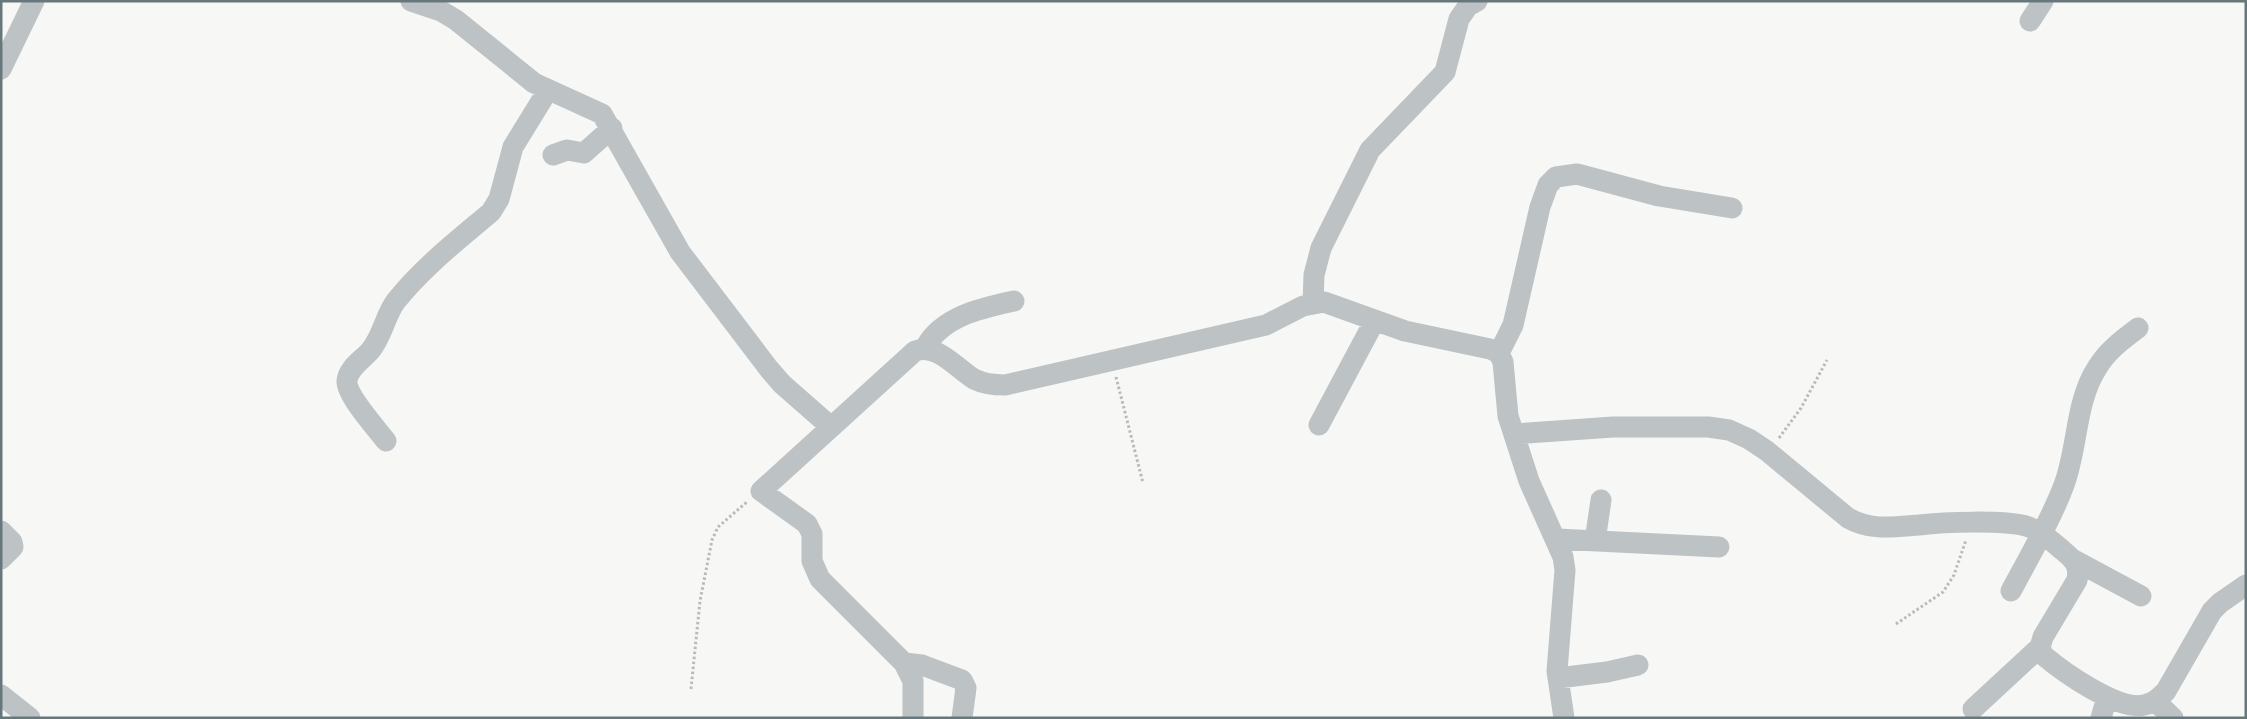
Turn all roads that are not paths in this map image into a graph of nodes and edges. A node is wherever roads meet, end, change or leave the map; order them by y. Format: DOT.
graph roads {
  1 [pos="34,1"];
  2 [pos="410,1"];
  3 [pos="1477,1"];
  4 [pos="2043,1"];
  5 [pos="2030,21"];
  6 [pos="1,69"];
  7 [pos="548,90"];
  8 [pos="612,128"];
  9 [pos="553,155"];
  10 [pos="1732,208"];
  11 [pos="1014,301"];
  12 [pos="1313,303"];
  13 [pos="1375,320"];
  14 [pos="2138,328"];
  15 [pos="925,348"];
  16 [pos="1498,353"];
  17 [pos="1319,424"];
  18 [pos="831,427"];
  19 [pos="1514,434"];
  20 [pos="386,441"];
  21 [pos="1600,500"];
  22 [pos="1,532"];
  23 [pos="2041,533"];
  24 [pos="1556,539"];
  25 [pos="1595,541"];
  26 [pos="1719,547"];
  27 [pos="1,559"];
  28 [pos="2074,560"];
  29 [pos="2246,584"];
  30 [pos="2011,591"];
  31 [pos="2142,596"];
  32 [pos="2040,647"];
  33 [pos="904,663"];
  34 [pos="1638,664"];
  35 [pos="1558,678"];
  36 [pos="1,695"];
  37 [pos="2107,697"];
  38 [pos="2155,702"];
  39 [pos="1972,710"];
  40 [pos="30,718"];
  41 [pos="913,718"];
  42 [pos="962,718"];
  43 [pos="1564,718"];
  44 [pos="2101,718"];
  45 [pos="2173,718"];
  1 -- 6 [label="street"];
  2 -- 7 [label="street"];
  3 -- 12 [label="street"];
  4 -- 5 [label="street"];
  7 -- 8 [label="street"];
  7 -- 20 [label="street"];
  8 -- 9 [label="street"];
  8 -- 18 [label="street"];
  10 -- 16 [label="street"];
  11 -- 15 [label="street"];
  12 -- 13 [label="street"];
  12 -- 15 [label="street"];
  13 -- 16 [label="street"];
  13 -- 17 [label="street"];
  14 -- 23 [label="street"];
  15 -- 18 [label="street"];
  16 -- 19 [label="street"];
  18 -- 33 [label="street"];
  19 -- 23 [label="street"];
  19 -- 24 [label="street"];
  21 -- 25 [label="street"];
  22 -- 27 [label="street"];
  23 -- 28 [label="street"];
  23 -- 30 [label="street"];
  24 -- 25 [label="street"];
  24 -- 35 [label="street"];
  25 -- 26 [label="street"];
  28 -- 31 [label="street"];
  28 -- 32 [label="street"];
  29 -- 38 [label="street"];
  32 -- 37 [label="street"];
  32 -- 39 [label="street"];
  33 -- 41 [label="street"];
  33 -- 42 [label="street"];
  34 -- 35 [label="street"];
  35 -- 43 [label="street"];
  36 -- 40 [label="street"];
  37 -- 38 [label="street"];
  37 -- 44 [label="street"];
  38 -- 45 [label="street"];
}
